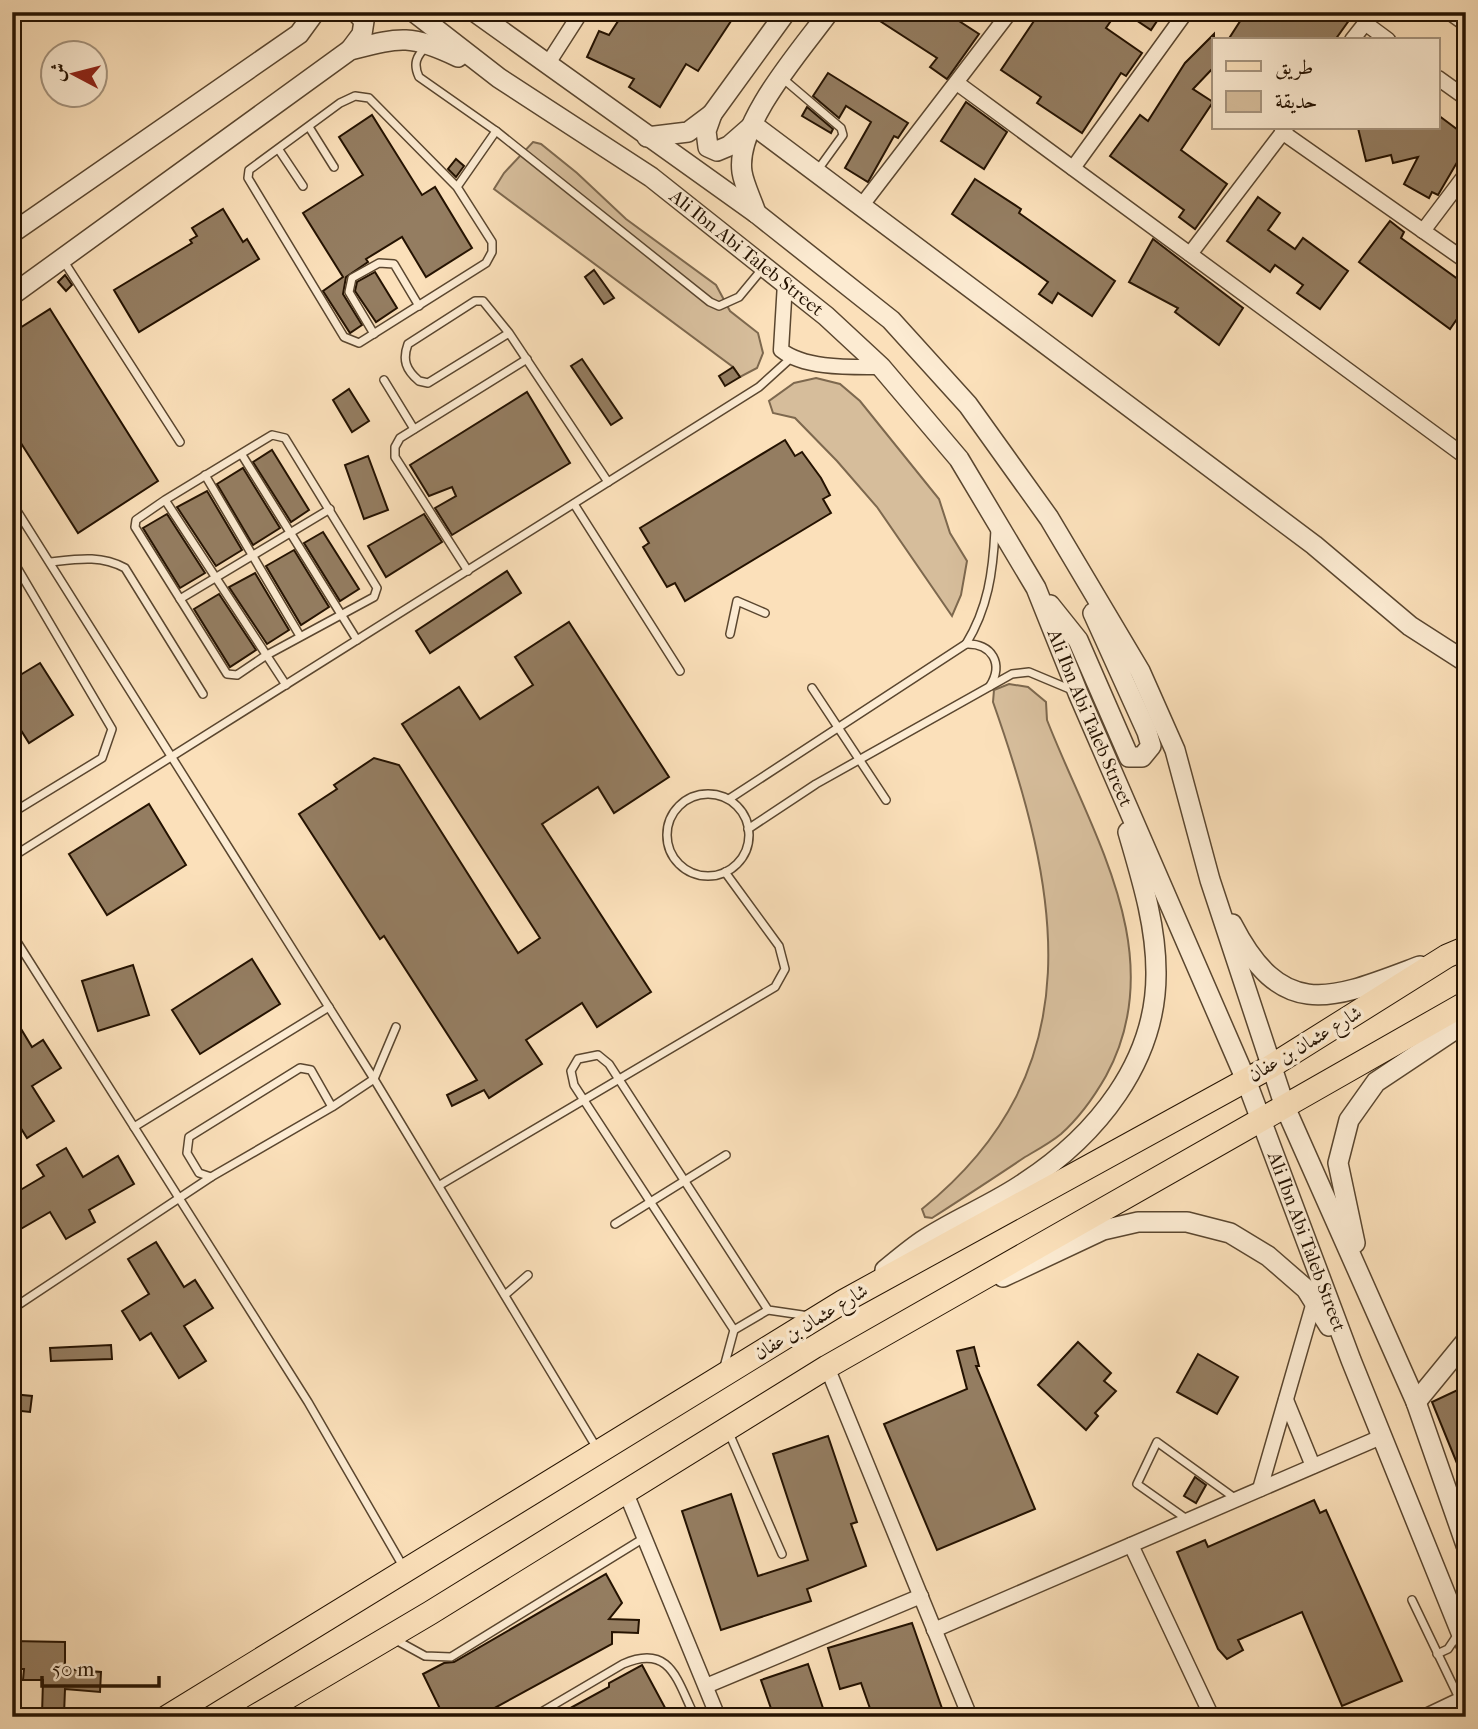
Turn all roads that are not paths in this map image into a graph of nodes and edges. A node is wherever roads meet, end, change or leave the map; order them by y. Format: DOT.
graph roads {
  1 [pos="334,12"];
  2 [pos="356,12"];
  3 [pos="414,12"];
  4 [pos="475,12"];
  5 [pos="581,12"];
  6 [pos="786,12"];
  7 [pos="829,12"];
  8 [pos="1010,12"];
  9 [pos="1186,12"];
  10 [pos="1449,12"];
  11 [pos="313,16"];
  12 [pos="1369,18"];
  13 [pos="1466,23"];
  14 [pos="1354,38"];
  15 [pos="1386,38"];
  16 [pos="431,44"];
  17 [pos="350,50"];
  18 [pos="547,65"];
  19 [pos="499,78"];
  20 [pos="781,78"];
  21 [pos="1440,79"];
  22 [pos="957,83"];
  23 [pos="1466,98"];
  24 [pos="712,114"];
  25 [pos="753,125"];
  26 [pos="309,127"];
  27 [pos="1284,130"];
  28 [pos="496,131"];
  29 [pos="647,137"];
  30 [pos="279,150"];
  31 [pos="334,167"];
  32 [pos="1073,168"];
  33 [pos="816,172"];
  34 [pos="1466,174"];
  35 [pos="303,186"];
  36 [pos="457,187"];
  37 [pos="862,205"];
  38 [pos="756,213"];
  39 [pos="1423,231"];
  40 [pos="12,233"];
  41 [pos="1190,254"];
  42 [pos="63,259"];
  43 [pos="1466,261"];
  44 [pos="764,267"];
  45 [pos="785,283"];
  46 [pos="12,295"];
  47 [pos="419,306"];
  48 [pos="509,333"];
  49 [pos="374,334"];
  50 [pos="791,358"];
  51 [pos="527,359"];
  52 [pos="881,367"];
  53 [pos="384,380"];
  54 [pos="414,429"];
  55 [pos="180,442"];
  56 [pos="242,455"];
  57 [pos="1466,457"];
  58 [pos="205,475"];
  59 [pos="608,482"];
  60 [pos="165,500"];
  61 [pos="12,503"];
  62 [pos="574,504"];
  63 [pos="330,509"];
  64 [pos="1049,518"];
  65 [pos="996,522"];
  66 [pos="289,534"];
  67 [pos="253,558"];
  68 [pos="12,559"];
  69 [pos="50,562"];
  70 [pos="468,571"];
  71 [pos="217,578"];
  72 [pos="1036,588"];
  73 [pos="180,599"];
  74 [pos="765,612"];
  75 [pos="342,615"];
  76 [pos="730,634"];
  77 [pos="300,636"];
  78 [pos="357,640"];
  79 [pos="966,644"];
  80 [pos="265,656"];
  81 [pos="1466,662"];
  82 [pos="996,663"];
  83 [pos="680,671"];
  84 [pos="1012,674"];
  85 [pos="286,685"];
  86 [pos="989,687"];
  87 [pos="812,688"];
  88 [pos="1078,693"];
  89 [pos="203,694"];
  90 [pos="839,727"];
  91 [pos="174,756"];
  92 [pos="1107,757"];
  93 [pos="860,759"];
  94 [pos="729,799"];
  95 [pos="886,800"];
  96 [pos="12,813"];
  97 [pos="748,829"];
  98 [pos="12,857"];
  99 [pos="725,872"];
  100 [pos="1210,880"];
  101 [pos="12,934"];
  102 [pos="1456,952"];
  103 [pos="1466,1003"];
  104 [pos="329,1007"];
  105 [pos="1466,1022"];
  106 [pos="396,1027"];
  107 [pos="1270,1067"];
  108 [pos="374,1079"];
  109 [pos="618,1079"];
  110 [pos="1246,1080"];
  111 [pos="582,1100"];
  112 [pos="332,1107"];
  113 [pos="1285,1107"];
  114 [pos="1262,1120"];
  115 [pos="134,1127"];
  116 [pos="726,1155"];
  117 [pos="211,1177"];
  118 [pos="684,1182"];
  119 [pos="440,1185"];
  120 [pos="179,1198"];
  121 [pos="651,1204"];
  122 [pos="615,1224"];
  123 [pos="528,1275"];
  124 [pos="505,1295"];
  125 [pos="844,1301"];
  126 [pos="1314,1302"];
  127 [pos="1372,1305"];
  128 [pos="12,1309"];
  129 [pos="768,1310"];
  130 [pos="817,1317"];
  131 [pos="734,1329"];
  132 [pos="1466,1341"];
  133 [pos="1350,1360"];
  134 [pos="827,1367"];
  135 [pos="722,1375"];
  136 [pos="1286,1400"];
  137 [pos="1416,1402"];
  138 [pos="727,1430"];
  139 [pos="1381,1437"];
  140 [pos="598,1451"];
  141 [pos="1313,1466"];
  142 [pos="1260,1489"];
  143 [pos="626,1493"];
  144 [pos="1237,1499"];
  145 [pos="1188,1520"];
  146 [pos="645,1538"];
  147 [pos="1131,1545"];
  148 [pos="1466,1545"];
  149 [pos="782,1553"];
  150 [pos="405,1570"];
  151 [pos="921,1596"];
  152 [pos="1412,1600"];
  153 [pos="934,1630"];
  154 [pos="390,1637"];
  155 [pos="1463,1638"];
  156 [pos="1437,1654"];
  157 [pos="706,1686"];
  158 [pos="1463,1698"];
  159 [pos="262,1715"];
  160 [pos="167,1717"];
  161 [pos="533,1717"];
  162 [pos="695,1717"];
  163 [pos="718,1717"];
  164 [pos="970,1717"];
  165 [pos="1212,1717"];
  166 [pos="1424,1717"];
  1 -- 11 [label="street"];
  2 -- 17 [label="street"];
  3 -- 19 [label="street, Ali Ibn Abi Taleb Street"];
  4 -- 18 [label="street"];
  5 -- 18 [label="street"];
  6 -- 24 [label="street"];
  7 -- 20 [label="street"];
  8 -- 22 [label="street"];
  9 -- 32 [label="street"];
  10 -- 13 [label="street"];
  11 -- 40 [label="street"];
  12 -- 14 [label="street"];
  12 -- 15 [label="street"];
  16 -- 17 [label="street"];
  16 -- 19 [label="street"];
  16 -- 28 [label="lane"];
  17 -- 42 [label="street"];
  18 -- 29 [label="street"];
  19 -- 44 [label="street, Ali Ibn Abi Taleb Street"];
  20 -- 25 [label="street"];
  20 -- 33 [label="lane"];
  21 -- 23 [label="street"];
  22 -- 32 [label="street"];
  22 -- 37 [label="street"];
  24 -- 25 [label="street"];
  24 -- 29 [label="street"];
  25 -- 33 [label="street"];
  25 -- 38 [label="street"];
  26 -- 30 [label="lane"];
  26 -- 31 [label="lane"];
  26 -- 36 [label="lane"];
  27 -- 39 [label="street"];
  27 -- 41 [label="street"];
  28 -- 36 [label="lane"];
  28 -- 44 [label="lane"];
  29 -- 38 [label="street"];
  30 -- 35 [label="lane"];
  30 -- 49 [label="lane"];
  32 -- 41 [label="street"];
  33 -- 37 [label="street"];
  34 -- 39 [label="street"];
  36 -- 47 [label="lane"];
  37 -- 81 [label="street"];
  38 -- 64 [label="street"];
  39 -- 43 [label="street"];
  41 -- 57 [label="street"];
  42 -- 46 [label="street"];
  42 -- 55 [label="lane"];
  44 -- 45 [label="street, Ali Ibn Abi Taleb Street"];
  45 -- 50 [label="street"];
  45 -- 52 [label="street, Ali Ibn Abi Taleb Street"];
  47 -- 49 [label="lane"];
  47 -- 49 [label="lane"];
  48 -- 48 [label="lane"];
  48 -- 51 [label="lane"];
  50 -- 52 [label="street"];
  50 -- 59 [label="lane"];
  51 -- 54 [label="lane"];
  51 -- 59 [label="lane"];
  52 -- 65 [label="street, Ali Ibn Abi Taleb Street"];
  53 -- 54 [label="lane"];
  54 -- 70 [label="lane"];
  56 -- 58 [label="lane"];
  56 -- 63 [label="lane"];
  56 -- 66 [label="lane"];
  58 -- 60 [label="lane"];
  58 -- 67 [label="lane"];
  59 -- 62 [label="lane"];
  60 -- 71 [label="lane"];
  60 -- 73 [label="lane"];
  61 -- 69 [label="lane"];
  62 -- 70 [label="lane"];
  62 -- 83 [label="lane"];
  63 -- 66 [label="lane"];
  63 -- 75 [label="lane"];
  64 -- 72 [label="street"];
  64 -- 100 [label="street"];
  65 -- 72 [label="street, Ali Ibn Abi Taleb Street"];
  65 -- 79 [label="lane"];
  66 -- 67 [label="lane"];
  66 -- 75 [label="lane"];
  67 -- 71 [label="lane"];
  67 -- 77 [label="lane"];
  68 -- 96 [label="lane"];
  69 -- 89 [label="lane"];
  69 -- 91 [label="lane"];
  70 -- 78 [label="lane"];
  71 -- 73 [label="lane"];
  71 -- 80 [label="lane"];
  72 -- 88 [label="street, Ali Ibn Abi Taleb Street"];
  73 -- 80 [label="lane"];
  74 -- 76 [label="lane"];
  75 -- 77 [label="lane"];
  75 -- 78 [label="lane"];
  77 -- 80 [label="lane"];
  78 -- 85 [label="lane"];
  79 -- 82 [label="lane"];
  79 -- 90 [label="lane"];
  80 -- 85 [label="lane"];
  82 -- 84 [label="lane"];
  82 -- 86 [label="lane"];
  84 -- 86 [label="lane"];
  84 -- 88 [label="lane"];
  85 -- 91 [label="lane"];
  86 -- 93 [label="lane"];
  87 -- 90 [label="lane"];
  88 -- 92 [label="street, Ali Ibn Abi Taleb Street"];
  90 -- 93 [label="lane"];
  90 -- 94 [label="lane"];
  91 -- 98 [label="lane"];
  91 -- 104 [label="lane"];
  92 -- 110 [label="street, Ali Ibn Abi Taleb Street"];
  92 -- 125 [label="street"];
  93 -- 95 [label="lane"];
  93 -- 97 [label="lane"];
  94 -- 97 [label="lane"];
  94 -- 99 [label="lane"];
  97 -- 99 [label="lane"];
  99 -- 109 [label="lane"];
  100 -- 102 [label="street"];
  100 -- 107 [label="street"];
  101 -- 115 [label="lane"];
  102 -- 107 [label="main road, شارع عثمان بن عفان"];
  103 -- 113 [label="main road"];
  104 -- 108 [label="lane"];
  104 -- 115 [label="lane"];
  105 -- 127 [label="street"];
  106 -- 108 [label="lane"];
  107 -- 110 [label="main road, شارع عثمان بن عفان"];
  107 -- 113 [label="street"];
  108 -- 112 [label="lane"];
  108 -- 119 [label="lane"];
  109 -- 111 [label="lane"];
  109 -- 111 [label="lane"];
  109 -- 118 [label="lane"];
  110 -- 114 [label="street, Ali Ibn Abi Taleb Street"];
  110 -- 125 [label="main road, شارع عثمان بن عفان"];
  111 -- 119 [label="lane"];
  111 -- 121 [label="lane"];
  112 -- 117 [label="lane"];
  112 -- 117 [label="lane"];
  113 -- 114 [label="main road"];
  113 -- 127 [label="street"];
  114 -- 133 [label="street, Ali Ibn Abi Taleb Street"];
  114 -- 134 [label="main road"];
  115 -- 120 [label="lane"];
  116 -- 118 [label="lane"];
  117 -- 120 [label="lane"];
  118 -- 121 [label="lane"];
  118 -- 129 [label="lane"];
  119 -- 124 [label="lane"];
  120 -- 128 [label="lane"];
  120 -- 150 [label="lane"];
  121 -- 122 [label="lane"];
  121 -- 131 [label="lane"];
  123 -- 124 [label="lane"];
  124 -- 140 [label="lane"];
  125 -- 130 [label="main road, شارع عثمان بن عفان"];
  126 -- 133 [label="street"];
  126 -- 134 [label="street"];
  126 -- 136 [label="street"];
  127 -- 137 [label="street"];
  129 -- 130 [label="lane"];
  129 -- 131 [label="lane"];
  130 -- 135 [label="main road, شارع عثمان بن عفان"];
  131 -- 135 [label="lane"];
  132 -- 137 [label="street"];
  133 -- 139 [label="street, Ali Ibn Abi Taleb Street"];
  134 -- 138 [label="main road"];
  134 -- 151 [label="street"];
  135 -- 140 [label="main road, شارع عثمان بن عفان"];
  136 -- 141 [label="street"];
  136 -- 142 [label="street"];
  137 -- 148 [label="street"];
  138 -- 143 [label="main road"];
  138 -- 149 [label="lane"];
  139 -- 141 [label="street"];
  139 -- 155 [label="street, Ali Ibn Abi Taleb Street"];
  140 -- 150 [label="main road, شارع عثمان بن عفان"];
  141 -- 142 [label="street"];
  142 -- 144 [label="street"];
  143 -- 146 [label="street"];
  143 -- 154 [label="main road"];
  144 -- 145 [label="street"];
  144 -- 145 [label="lane"];
  145 -- 147 [label="street"];
  146 -- 154 [label="lane"];
  146 -- 157 [label="street"];
  147 -- 153 [label="street"];
  147 -- 165 [label="street"];
  150 -- 160 [label="main road, شارع عثمان بن عفان"];
  151 -- 153 [label="street"];
  151 -- 157 [label="street"];
  152 -- 156 [label="lane"];
  153 -- 164 [label="street"];
  154 -- 159 [label="main road"];
  155 -- 156 [label="lane"];
  156 -- 158 [label="lane"];
  157 -- 163 [label="street"];
  158 -- 166 [label="street"];
  161 -- 162 [label="lane"];
}
